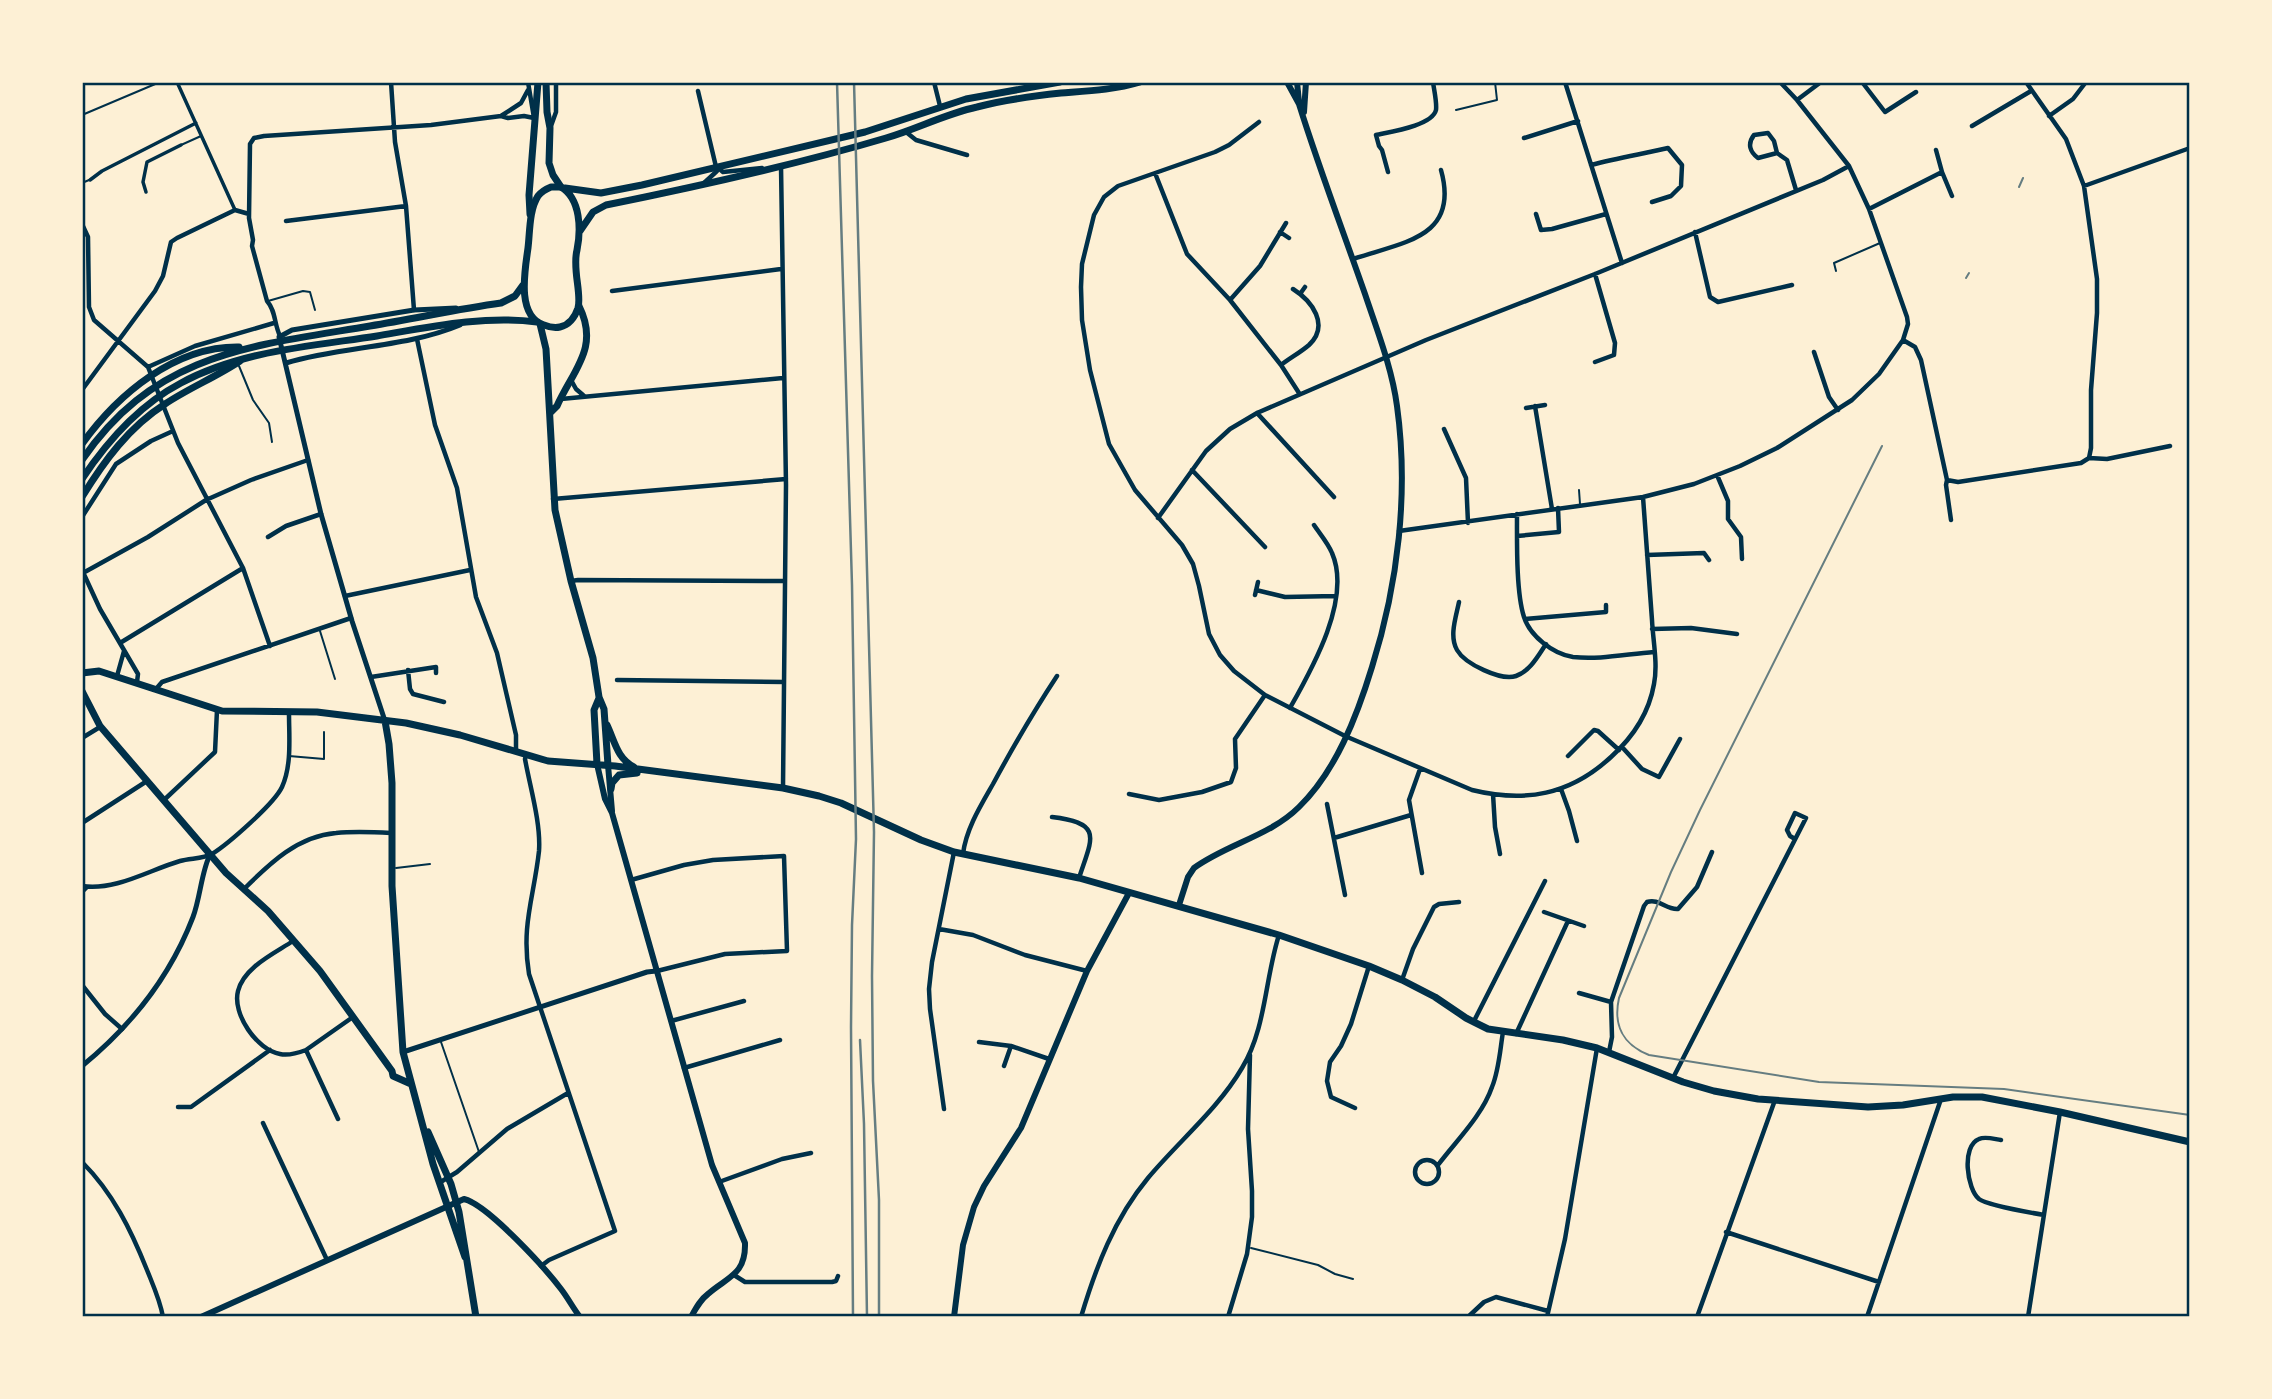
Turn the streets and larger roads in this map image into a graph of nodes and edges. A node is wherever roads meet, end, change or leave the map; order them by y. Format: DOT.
graph roads {
  1 [pos="177,82"];
  2 [pos="391,82"];
  3 [pos="528,82"];
  4 [pos="538,82"];
  5 [pos="546,82"];
  6 [pos="556,82"];
  7 [pos="934,82"];
  8 [pos="1059,82"];
  9 [pos="1140,82"];
  10 [pos="1287,82"];
  11 [pos="1297,82"];
  12 [pos="1306,82"];
  13 [pos="1433,82"];
  14 [pos="1565,82"];
  15 [pos="1780,82"];
  16 [pos="1821,82"];
  17 [pos="1863,82"];
  18 [pos="2026,82"];
  19 [pos="2086,82"];
  20 [pos="528,90"];
  21 [pos="698,91"];
  22 [pos="2031,91"];
  23 [pos="1916,92"];
  24 [pos="1060,93"];
  25 [pos="1797,100"];
  26 [pos="1299,104"];
  27 [pos="940,106"];
  28 [pos="500,116"];
  29 [pos="2049,116"];
  30 [pos="534,118"];
  31 [pos="1304,118"];
  32 [pos="1577,121"];
  33 [pos="1259,122"];
  34 [pos="197,123"];
  35 [pos="1972,126"];
  36 [pos="394,128"];
  37 [pos="550,128"];
  38 [pos="906,131"];
  39 [pos="169,136"];
  40 [pos="1524,138"];
  41 [pos="181,145"];
  42 [pos="174,148"];
  43 [pos="2190,148"];
  44 [pos="1936,150"];
  45 [pos="1777,153"];
  46 [pos="967,155"];
  47 [pos="1591,164"];
  48 [pos="781,165"];
  49 [pos="1849,166"];
  50 [pos="717,167"];
  51 [pos="769,168"];
  52 [pos="1441,170"];
  53 [pos="1388,172"];
  54 [pos="1942,172"];
  55 [pos="1155,173"];
  56 [pos="90,180"];
  57 [pos="703,184"];
  58 [pos="2084,186"];
  59 [pos="563,188"];
  60 [pos="1796,190"];
  61 [pos="146,192"];
  62 [pos="1952,197"];
  63 [pos="1652,202"];
  64 [pos="406,206"];
  65 [pos="1869,209"];
  66 [pos="235,210"];
  67 [pos="250,214"];
  68 [pos="1536,214"];
  69 [pos="1606,214"];
  70 [pos="286,221"];
  71 [pos="531,221"];
  72 [pos="1286,223"];
  73 [pos="82,224"];
  74 [pos="580,231"];
  75 [pos="1280,232"];
  76 [pos="1695,232"];
  77 [pos="1289,238"];
  78 [pos="1353,259"];
  79 [pos="1622,263"];
  80 [pos="781,269"];
  81 [pos="1595,274"];
  82 [pos="523,285"];
  83 [pos="1792,285"];
  84 [pos="1306,287"];
  85 [pos="1293,289"];
  86 [pos="612,291"];
  87 [pos="85,292"];
  88 [pos="1300,294"];
  89 [pos="1230,300"];
  90 [pos="579,306"];
  91 [pos="466,307"];
  92 [pos="414,310"];
  93 [pos="274,323"];
  94 [pos="539,323"];
  95 [pos="461,324"];
  96 [pos="280,336"];
  97 [pos="417,338"];
  98 [pos="1903,340"];
  99 [pos="118,341"];
  100 [pos="250,347"];
  101 [pos="1814,352"];
  102 [pos="1386,359"];
  103 [pos="241,360"];
  104 [pos="1595,362"];
  105 [pos="286,363"];
  106 [pos="1281,365"];
  107 [pos="148,367"];
  108 [pos="783,378"];
  109 [pos="571,379"];
  110 [pos="82,390"];
  111 [pos="1299,393"];
  112 [pos="583,396"];
  113 [pos="560,399"];
  114 [pos="1545,405"];
  115 [pos="1535,406"];
  116 [pos="1525,408"];
  117 [pos="1838,410"];
  118 [pos="551,412"];
  119 [pos="1257,413"];
  120 [pos="1444,429"];
  121 [pos="173,431"];
  122 [pos="82,444"];
  123 [pos="2170,446"];
  124 [pos="2089,458"];
  125 [pos="82,460"];
  126 [pos="308,460"];
  127 [pos="1192,470"];
  128 [pos="1717,475"];
  129 [pos="82,479"];
  130 [pos="786,479"];
  131 [pos="1947,480"];
  132 [pos="82,497"];
  133 [pos="1334,497"];
  134 [pos="1643,497"];
  135 [pos="553,499"];
  136 [pos="206,500"];
  137 [pos="1555,509"];
  138 [pos="321,514"];
  139 [pos="1517,514"];
  140 [pos="82,517"];
  141 [pos="1158,518"];
  142 [pos="1951,520"];
  143 [pos="1468,523"];
  144 [pos="1314,525"];
  145 [pos="1399,531"];
  146 [pos="1517,536"];
  147 [pos="268,537"];
  148 [pos="1265,547"];
  149 [pos="1647,555"];
  150 [pos="1742,559"];
  151 [pos="1709,560"];
  152 [pos="243,568"];
  153 [pos="470,570"];
  154 [pos="83,572"];
  155 [pos="571,581"];
  156 [pos="785,581"];
  157 [pos="1258,582"];
  158 [pos="345,596"];
  159 [pos="1336,596"];
  160 [pos="1459,602"];
  161 [pos="1606,605"];
  162 [pos="351,618"];
  163 [pos="1525,620"];
  164 [pos="1652,629"];
  165 [pos="1738,634"];
  166 [pos="120,643"];
  167 [pos="1546,644"];
  168 [pos="270,646"];
  169 [pos="124,650"];
  170 [pos="1654,652"];
  171 [pos="408,670"];
  172 [pos="82,673"];
  173 [pos="436,673"];
  174 [pos="1057,676"];
  175 [pos="117,677"];
  176 [pos="371,677"];
  177 [pos="617,680"];
  178 [pos="784,682"];
  179 [pos="137,683"];
  180 [pos="156,690"];
  181 [pos="82,691"];
  182 [pos="1265,695"];
  183 [pos="599,697"];
  184 [pos="444,702"];
  185 [pos="1290,708"];
  186 [pos="217,710"];
  187 [pos="289,713"];
  188 [pos="385,721"];
  189 [pos="606,722"];
  190 [pos="100,726"];
  191 [pos="1345,736"];
  192 [pos="82,738"];
  193 [pos="1680,739"];
  194 [pos="1620,749"];
  195 [pos="516,752"];
  196 [pos="526,755"];
  197 [pos="1568,756"];
  198 [pos="597,764"];
  199 [pos="608,765"];
  200 [pos="1420,769"];
  201 [pos="644,771"];
  202 [pos="147,781"];
  203 [pos="783,788"];
  204 [pos="611,789"];
  205 [pos="1560,789"];
  206 [pos="1129,794"];
  207 [pos="1493,794"];
  208 [pos="163,800"];
  209 [pos="1327,804"];
  210 [pos="612,813"];
  211 [pos="1411,815"];
  212 [pos="1052,817"];
  213 [pos="82,823"];
  214 [pos="392,833"];
  215 [pos="1334,838"];
  216 [pos="1795,839"];
  217 [pos="1577,841"];
  218 [pos="1712,852"];
  219 [pos="959,853"];
  220 [pos="1500,854"];
  221 [pos="210,855"];
  222 [pos="1422,873"];
  223 [pos="1079,878"];
  224 [pos="630,880"];
  225 [pos="1545,881"];
  226 [pos="85,886"];
  227 [pos="244,889"];
  228 [pos="82,892"];
  229 [pos="1129,893"];
  230 [pos="1345,895"];
  231 [pos="1459,902"];
  232 [pos="1179,905"];
  233 [pos="1544,912"];
  234 [pos="1568,921"];
  235 [pos="1584,926"];
  236 [pos="939,929"];
  237 [pos="1279,934"];
  238 [pos="293,941"];
  239 [pos="1369,966"];
  240 [pos="656,971"];
  241 [pos="1087,971"];
  242 [pos="1402,980"];
  243 [pos="82,985"];
  244 [pos="1578,993"];
  245 [pos="744,1001"];
  246 [pos="1611,1002"];
  247 [pos="540,1009"];
  248 [pos="354,1017"];
  249 [pos="671,1021"];
  250 [pos="1474,1023"];
  251 [pos="123,1029"];
  252 [pos="1503,1032"];
  253 [pos="1516,1034"];
  254 [pos="780,1040"];
  255 [pos="979,1042"];
  256 [pos="1011,1045"];
  257 [pos="1597,1048"];
  258 [pos="306,1050"];
  259 [pos="270,1051"];
  260 [pos="403,1052"];
  261 [pos="1609,1052"];
  262 [pos="1250,1054"];
  263 [pos="1050,1060"];
  264 [pos="82,1066"];
  265 [pos="1004,1066"];
  266 [pos="684,1068"];
  267 [pos="392,1072"];
  268 [pos="408,1072"];
  269 [pos="1673,1078"];
  270 [pos="411,1084"];
  271 [pos="568,1093"];
  272 [pos="1941,1099"];
  273 [pos="1775,1100"];
  274 [pos="178,1107"];
  275 [pos="1355,1108"];
  276 [pos="944,1110"];
  277 [pos="2060,1112"];
  278 [pos="338,1119"];
  279 [pos="263,1123"];
  280 [pos="424,1126"];
  281 [pos="2001,1140"];
  282 [pos="2190,1142"];
  283 [pos="811,1153"];
  284 [pos="82,1162"];
  285 [pos="1438,1165"];
  286 [pos="1961,1167"];
  287 [pos="1968,1167"];
  288 [pos="449,1178"];
  289 [pos="439,1183"];
  290 [pos="718,1183"];
  291 [pos="457,1204"];
  292 [pos="447,1206"];
  293 [pos="2044,1216"];
  294 [pos="1726,1232"];
  295 [pos="465,1257"];
  296 [pos="327,1260"];
  297 [pos="541,1267"];
  298 [pos="734,1275"];
  299 [pos="838,1276"];
  300 [pos="1879,1282"];
  301 [pos="1547,1314"];
  302 [pos="578,1315"];
  303 [pos="163,1317"];
  304 [pos="201,1317"];
  305 [pos="476,1317"];
  306 [pos="691,1317"];
  307 [pos="954,1317"];
  308 [pos="1081,1317"];
  309 [pos="1228,1317"];
  310 [pos="1468,1317"];
  311 [pos="1697,1317"];
  312 [pos="1867,1317"];
  313 [pos="2028,1317"];
  1 -- 34 [label="street"];
  2 -- 36 [label="street"];
  3 -- 20 [label="street"];
  4 -- 30 [label="main road"];
  5 -- 37 [label="main road"];
  6 -- 37 [label="street"];
  7 -- 27 [label="street"];
  8 -- 24 [label="street"];
  8 -- 27 [label="main road"];
  9 -- 24 [label="main road"];
  10 -- 26 [label="main road"];
  11 -- 26 [label="main road"];
  12 -- 31 [label="main road"];
  13 -- 53 [label="street"];
  14 -- 32 [label="street"];
  15 -- 25 [label="street"];
  16 -- 25 [label="street"];
  17 -- 23 [label="street"];
  18 -- 22 [label="street"];
  19 -- 29 [label="street"];
  20 -- 28 [label="street"];
  20 -- 30 [label="street"];
  21 -- 50 [label="street"];
  22 -- 29 [label="street"];
  22 -- 35 [label="street"];
  24 -- 38 [label="main road"];
  25 -- 49 [label="street"];
  26 -- 31 [label="main road"];
  27 -- 50 [label="main road"];
  28 -- 30 [label="street"];
  28 -- 36 [label="street"];
  29 -- 58 [label="street"];
  30 -- 71 [label="main road"];
  31 -- 78 [label="main road"];
  32 -- 40 [label="street"];
  32 -- 47 [label="street"];
  33 -- 55 [label="street"];
  34 -- 39 [label="street"];
  34 -- 66 [label="street"];
  36 -- 64 [label="street"];
  36 -- 67 [label="street"];
  37 -- 59 [label="main road"];
  38 -- 46 [label="street"];
  38 -- 48 [label="main road"];
  39 -- 42 [label="street"];
  39 -- 56 [label="street"];
  41 -- 42 [label="street"];
  42 -- 61 [label="street"];
  43 -- 58 [label="street"];
  44 -- 54 [label="street"];
  45 -- 45 [label="street"];
  45 -- 60 [label="street"];
  47 -- 63 [label="street"];
  47 -- 69 [label="street"];
  48 -- 51 [label="main road"];
  48 -- 80 [label="street"];
  49 -- 60 [label="street"];
  49 -- 65 [label="street"];
  50 -- 51 [label="street"];
  50 -- 57 [label="street"];
  50 -- 59 [label="main road"];
  51 -- 57 [label="main road"];
  52 -- 78 [label="street"];
  54 -- 62 [label="street"];
  54 -- 65 [label="street"];
  55 -- 89 [label="street"];
  55 -- 141 [label="street"];
  57 -- 74 [label="main road"];
  58 -- 124 [label="street"];
  59 -- 71 [label="main road"];
  59 -- 74 [label="main road"];
  60 -- 76 [label="street"];
  64 -- 70 [label="street"];
  64 -- 92 [label="street"];
  65 -- 98 [label="street"];
  66 -- 67 [label="street"];
  66 -- 99 [label="street"];
  67 -- 93 [label="street"];
  68 -- 69 [label="street"];
  69 -- 79 [label="street"];
  71 -- 82 [label="main road"];
  72 -- 75 [label="street"];
  73 -- 87 [label="street"];
  74 -- 90 [label="main road"];
  75 -- 77 [label="street"];
  75 -- 89 [label="street"];
  76 -- 79 [label="street"];
  76 -- 83 [label="street"];
  78 -- 102 [label="main road"];
  79 -- 81 [label="street"];
  80 -- 86 [label="street"];
  80 -- 108 [label="street"];
  81 -- 102 [label="street"];
  81 -- 104 [label="street"];
  82 -- 91 [label="main road"];
  82 -- 94 [label="main road"];
  84 -- 88 [label="street"];
  85 -- 88 [label="street"];
  87 -- 99 [label="street"];
  88 -- 106 [label="street"];
  89 -- 106 [label="street"];
  90 -- 94 [label="main road"];
  90 -- 109 [label="main road"];
  91 -- 92 [label="street"];
  91 -- 100 [label="main road"];
  92 -- 96 [label="street"];
  93 -- 96 [label="street"];
  93 -- 107 [label="street"];
  94 -- 95 [label="main road"];
  94 -- 118 [label="main road"];
  95 -- 97 [label="street"];
  95 -- 103 [label="main road"];
  96 -- 105 [label="street"];
  97 -- 105 [label="street"];
  97 -- 153 [label="street"];
  98 -- 117 [label="street"];
  98 -- 131 [label="street"];
  99 -- 107 [label="street"];
  99 -- 110 [label="street"];
  100 -- 122 [label="main road"];
  100 -- 125 [label="main road"];
  101 -- 117 [label="street"];
  102 -- 111 [label="street"];
  102 -- 145 [label="main road"];
  103 -- 129 [label="main road"];
  103 -- 132 [label="main road"];
  105 -- 126 [label="street"];
  106 -- 111 [label="street"];
  107 -- 121 [label="street"];
  108 -- 112 [label="street"];
  108 -- 130 [label="street"];
  109 -- 112 [label="street"];
  109 -- 113 [label="main road"];
  111 -- 119 [label="street"];
  112 -- 113 [label="street"];
  113 -- 118 [label="main road"];
  114 -- 115 [label="street"];
  115 -- 116 [label="street"];
  115 -- 137 [label="street"];
  117 -- 128 [label="street"];
  118 -- 135 [label="main road"];
  119 -- 127 [label="street"];
  119 -- 133 [label="street"];
  120 -- 143 [label="street"];
  121 -- 136 [label="street"];
  121 -- 140 [label="street"];
  123 -- 124 [label="street"];
  124 -- 131 [label="street"];
  126 -- 136 [label="street"];
  126 -- 138 [label="street"];
  127 -- 141 [label="street"];
  127 -- 148 [label="street"];
  128 -- 134 [label="street"];
  128 -- 150 [label="street"];
  130 -- 135 [label="street"];
  130 -- 156 [label="street"];
  131 -- 142 [label="street"];
  134 -- 137 [label="street"];
  134 -- 149 [label="street"];
  135 -- 155 [label="main road"];
  136 -- 152 [label="street"];
  136 -- 154 [label="street"];
  137 -- 139 [label="street"];
  137 -- 146 [label="street"];
  138 -- 147 [label="street"];
  138 -- 158 [label="street"];
  139 -- 143 [label="street"];
  139 -- 146 [label="street"];
  141 -- 182 [label="street"];
  143 -- 145 [label="street"];
  144 -- 159 [label="street"];
  145 -- 191 [label="main road"];
  146 -- 163 [label="street"];
  149 -- 151 [label="street"];
  149 -- 164 [label="street"];
  152 -- 166 [label="street"];
  152 -- 168 [label="street"];
  153 -- 158 [label="street"];
  153 -- 195 [label="street"];
  154 -- 166 [label="street"];
  155 -- 156 [label="street"];
  155 -- 183 [label="main road"];
  156 -- 178 [label="street"];
  157 -- 159 [label="street"];
  158 -- 162 [label="street"];
  159 -- 185 [label="street"];
  160 -- 167 [label="street"];
  161 -- 163 [label="street"];
  162 -- 168 [label="street"];
  162 -- 176 [label="street"];
  163 -- 167 [label="street"];
  164 -- 165 [label="street"];
  164 -- 170 [label="street"];
  166 -- 169 [label="street"];
  167 -- 170 [label="street"];
  168 -- 180 [label="street"];
  169 -- 175 [label="street"];
  169 -- 179 [label="street"];
  170 -- 194 [label="street"];
  171 -- 173 [label="street"];
  171 -- 176 [label="street"];
  171 -- 184 [label="street"];
  172 -- 175 [label="main road"];
  174 -- 219 [label="street"];
  175 -- 179 [label="main road"];
  176 -- 188 [label="street"];
  177 -- 178 [label="street"];
  178 -- 203 [label="street"];
  179 -- 180 [label="main road"];
  180 -- 186 [label="main road"];
  181 -- 190 [label="main road"];
  182 -- 185 [label="street"];
  182 -- 206 [label="street"];
  183 -- 189 [label="main road"];
  183 -- 198 [label="main road"];
  185 -- 191 [label="street"];
  186 -- 187 [label="main road"];
  186 -- 208 [label="street"];
  187 -- 188 [label="main road"];
  187 -- 221 [label="street"];
  188 -- 195 [label="main road"];
  188 -- 214 [label="main road"];
  189 -- 199 [label="main road"];
  189 -- 201 [label="main road"];
  190 -- 192 [label="street"];
  190 -- 202 [label="main road"];
  191 -- 200 [label="street"];
  191 -- 232 [label="main road"];
  193 -- 194 [label="street"];
  194 -- 197 [label="street"];
  194 -- 205 [label="street"];
  195 -- 196 [label="main road"];
  196 -- 198 [label="main road"];
  196 -- 247 [label="street"];
  198 -- 199 [label="main road"];
  198 -- 210 [label="main road"];
  199 -- 201 [label="main road"];
  199 -- 204 [label="main road"];
  200 -- 207 [label="street"];
  200 -- 211 [label="street"];
  201 -- 203 [label="main road"];
  201 -- 204 [label="main road"];
  202 -- 208 [label="main road"];
  202 -- 213 [label="street"];
  203 -- 219 [label="main road"];
  204 -- 210 [label="main road"];
  205 -- 207 [label="street"];
  205 -- 217 [label="street"];
  207 -- 220 [label="street"];
  208 -- 221 [label="main road"];
  209 -- 215 [label="street"];
  210 -- 224 [label="main road"];
  211 -- 215 [label="street"];
  211 -- 222 [label="street"];
  212 -- 223 [label="street"];
  214 -- 227 [label="street"];
  214 -- 260 [label="main road"];
  215 -- 230 [label="street"];
  216 -- 216 [label="street"];
  216 -- 269 [label="street"];
  218 -- 246 [label="street"];
  219 -- 223 [label="main road"];
  219 -- 236 [label="street"];
  221 -- 226 [label="street"];
  221 -- 227 [label="main road"];
  221 -- 251 [label="street"];
  223 -- 229 [label="main road"];
  224 -- 240 [label="main road"];
  224 -- 240 [label="street"];
  225 -- 250 [label="street"];
  226 -- 228 [label="street"];
  227 -- 238 [label="main road"];
  229 -- 232 [label="main road"];
  229 -- 241 [label="main road"];
  231 -- 242 [label="street"];
  232 -- 237 [label="main road"];
  233 -- 234 [label="street"];
  234 -- 235 [label="street"];
  234 -- 253 [label="street"];
  236 -- 241 [label="street"];
  236 -- 276 [label="street"];
  237 -- 239 [label="main road"];
  237 -- 262 [label="street"];
  238 -- 248 [label="main road"];
  238 -- 259 [label="street"];
  239 -- 242 [label="main road"];
  239 -- 275 [label="street"];
  240 -- 247 [label="street"];
  240 -- 249 [label="main road"];
  241 -- 263 [label="main road"];
  242 -- 250 [label="main road"];
  243 -- 251 [label="street"];
  244 -- 246 [label="street"];
  245 -- 249 [label="street"];
  246 -- 261 [label="street"];
  247 -- 260 [label="street"];
  247 -- 271 [label="street"];
  248 -- 258 [label="street"];
  248 -- 267 [label="main road"];
  249 -- 266 [label="main road"];
  250 -- 252 [label="main road"];
  251 -- 264 [label="street"];
  252 -- 253 [label="main road"];
  252 -- 285 [label="street"];
  253 -- 257 [label="main road"];
  254 -- 266 [label="street"];
  255 -- 256 [label="street"];
  256 -- 263 [label="street"];
  256 -- 265 [label="street"];
  257 -- 261 [label="main road"];
  257 -- 301 [label="street"];
  258 -- 259 [label="street"];
  258 -- 278 [label="street"];
  259 -- 274 [label="street"];
  260 -- 268 [label="main road"];
  261 -- 269 [label="main road"];
  262 -- 308 [label="street"];
  262 -- 309 [label="street"];
  263 -- 307 [label="main road"];
  266 -- 290 [label="main road"];
  267 -- 268 [label="main road"];
  267 -- 270 [label="main road"];
  268 -- 270 [label="main road"];
  269 -- 273 [label="main road"];
  270 -- 280 [label="main road"];
  271 -- 288 [label="street"];
  271 -- 297 [label="street"];
  272 -- 273 [label="main road"];
  272 -- 277 [label="main road"];
  272 -- 300 [label="street"];
  273 -- 294 [label="street"];
  277 -- 282 [label="main road"];
  277 -- 293 [label="street"];
  279 -- 296 [label="street"];
  280 -- 288 [label="main road"];
  280 -- 289 [label="main road"];
  281 -- 287 [label="street"];
  283 -- 290 [label="street"];
  284 -- 303 [label="street"];
  285 -- 285 [label="street"];
  286 -- 287 [label="street"];
  287 -- 293 [label="street"];
  288 -- 289 [label="street"];
  288 -- 291 [label="main road"];
  289 -- 292 [label="main road"];
  290 -- 298 [label="main road"];
  291 -- 292 [label="main road"];
  291 -- 295 [label="main road"];
  291 -- 297 [label="main road"];
  292 -- 295 [label="main road"];
  292 -- 296 [label="main road"];
  293 -- 313 [label="street"];
  294 -- 300 [label="street"];
  294 -- 311 [label="street"];
  295 -- 305 [label="main road"];
  296 -- 304 [label="main road"];
  297 -- 302 [label="main road"];
  298 -- 299 [label="street"];
  298 -- 306 [label="main road"];
  300 -- 312 [label="street"];
  301 -- 310 [label="street"];
}
